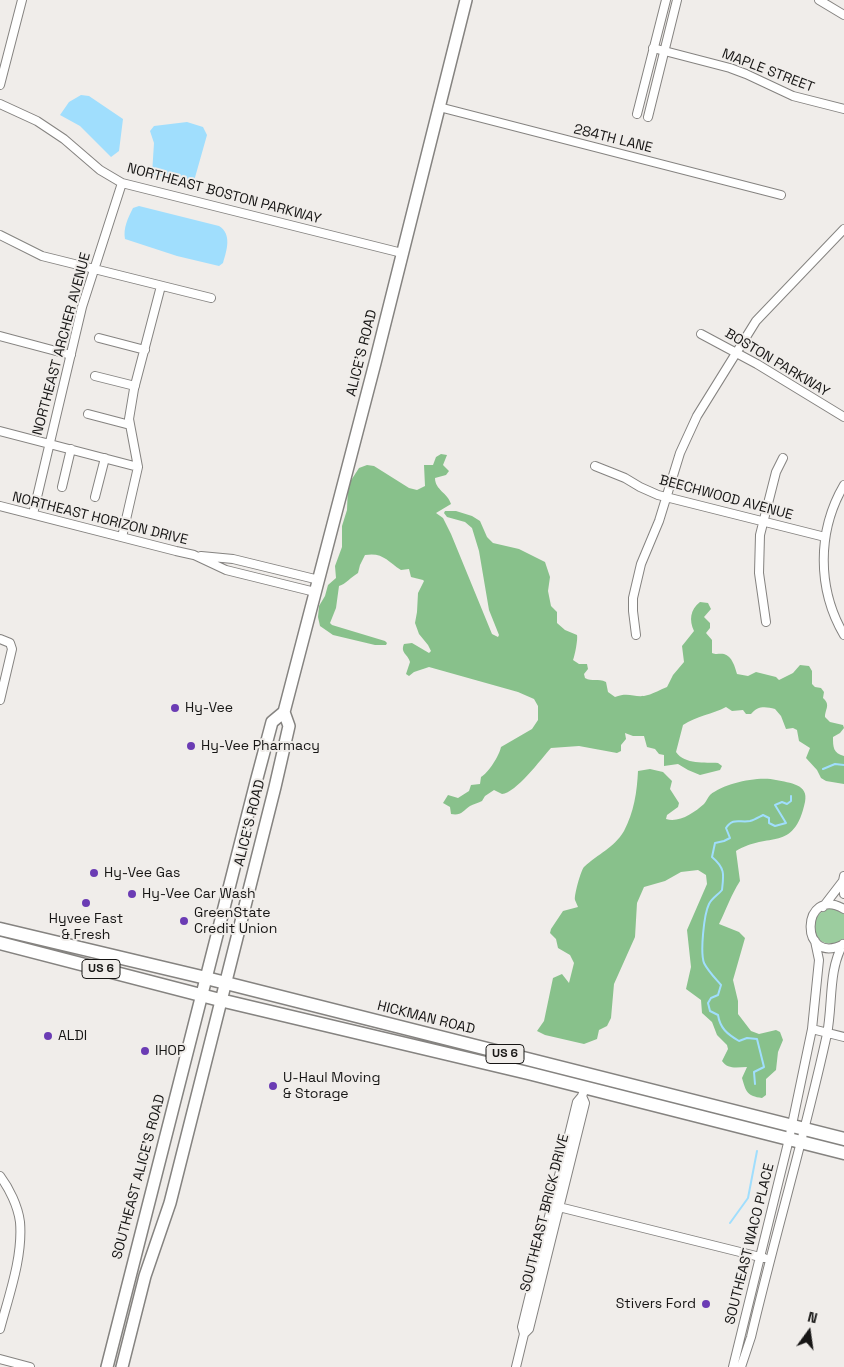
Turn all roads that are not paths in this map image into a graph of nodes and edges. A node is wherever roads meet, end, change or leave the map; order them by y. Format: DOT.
graph roads {
  1 [pos="22,0"];
  2 [pos="466,0"];
  3 [pos="666,0"];
  4 [pos="677,0"];
  5 [pos="819,0"];
  6 [pos="844,15"];
  7 [pos="653,48"];
  8 [pos="664,51"];
  9 [pos="0,85"];
  10 [pos="0,104"];
  11 [pos="439,108"];
  12 [pos="844,109"];
  13 [pos="637,114"];
  14 [pos="648,117"];
  15 [pos="122,183"];
  16 [pos="781,195"];
  17 [pos="844,229"];
  18 [pos="0,235"];
  19 [pos="402,253"];
  20 [pos="94,268"];
  21 [pos="161,286"];
  22 [pos="211,298"];
  23 [pos="701,334"];
  24 [pos="0,336"];
  25 [pos="99,338"];
  26 [pos="145,350"];
  27 [pos="737,352"];
  28 [pos="71,355"];
  29 [pos="95,376"];
  30 [pos="135,386"];
  31 [pos="88,414"];
  32 [pos="843,418"];
  33 [pos="130,425"];
  34 [pos="0,431"];
  35 [pos="49,444"];
  36 [pos="72,449"];
  37 [pos="105,458"];
  38 [pos="783,458"];
  39 [pos="595,466"];
  40 [pos="138,467"];
  41 [pos="844,485"];
  42 [pos="62,487"];
  43 [pos="95,497"];
  44 [pos="666,497"];
  45 [pos="0,506"];
  46 [pos="33,514"];
  47 [pos="763,521"];
  48 [pos="122,537"];
  49 [pos="825,537"];
  50 [pos="194,556"];
  51 [pos="319,580"];
  52 [pos="315,592"];
  53 [pos="766,622"];
  54 [pos="636,635"];
  55 [pos="844,635"];
  56 [pos="0,638"];
  57 [pos="0,700"];
  58 [pos="284,712"];
  59 [pos="843,878"];
  60 [pos="844,894"];
  61 [pos="823,906"];
  62 [pos="844,909"];
  63 [pos="0,929"];
  64 [pos="815,941"];
  65 [pos="0,943"];
  66 [pos="844,944"];
  67 [pos="206,978"];
  68 [pos="224,983"];
  69 [pos="202,995"];
  70 [pos="220,1000"];
  71 [pos="812,1030"];
  72 [pos="827,1033"];
  73 [pos="844,1037"];
  74 [pos="492,1064"];
  75 [pos="591,1076"];
  76 [pos="584,1092"];
  77 [pos="694,1101"];
  78 [pos="797,1135"];
  79 [pos="844,1139"];
  80 [pos="844,1153"];
  81 [pos="0,1176"];
  82 [pos="559,1208"];
  83 [pos="760,1257"];
  84 [pos="770,1260"];
  85 [pos="0,1329"];
  86 [pos="524,1334"];
  87 [pos="0,1359"];
  88 [pos="30,1367"];
  89 [pos="107,1367"];
  90 [pos="122,1367"];
  91 [pos="516,1367"];
  92 [pos="733,1367"];
  93 [pos="741,1367"];
  1 -- 9 [label="street"];
  2 -- 11 [label="main road, ALICE'S ROAD"];
  3 -- 7 [label="street"];
  4 -- 8 [label="street"];
  5 -- 6 [label="street"];
  7 -- 8 [label="street, MAPLE STREET"];
  7 -- 13 [label="street"];
  8 -- 12 [label="street, MAPLE STREET"];
  8 -- 14 [label="street"];
  10 -- 15 [label="street, NORTHEAST BOSTON PARKWAY"];
  11 -- 16 [label="street, 284TH LANE"];
  11 -- 19 [label="main road, ALICE'S ROAD"];
  15 -- 19 [label="street, NORTHEAST BOSTON PARKWAY"];
  15 -- 20 [label="street, NORTHEAST ARCHER AVENUE"];
  17 -- 27 [label="street"];
  18 -- 20 [label="street"];
  19 -- 51 [label="main road, ALICE'S ROAD"];
  20 -- 21 [label="street"];
  20 -- 28 [label="street, NORTHEAST ARCHER AVENUE"];
  21 -- 22 [label="street"];
  21 -- 26 [label="street"];
  23 -- 27 [label="street, BOSTON PARKWAY"];
  24 -- 28 [label="street"];
  25 -- 26 [label="street"];
  26 -- 30 [label="street"];
  27 -- 32 [label="street, BOSTON PARKWAY"];
  27 -- 44 [label="street"];
  28 -- 35 [label="street, NORTHEAST ARCHER AVENUE"];
  29 -- 30 [label="street"];
  30 -- 33 [label="street"];
  31 -- 33 [label="street"];
  33 -- 40 [label="street"];
  34 -- 35 [label="street"];
  35 -- 36 [label="street"];
  35 -- 46 [label="street, NORTHEAST ARCHER AVENUE"];
  36 -- 37 [label="street"];
  36 -- 42 [label="street"];
  37 -- 40 [label="street"];
  37 -- 43 [label="street"];
  38 -- 47 [label="street"];
  39 -- 44 [label="street, BEECHWOOD AVENUE"];
  40 -- 48 [label="street"];
  41 -- 49 [label="street"];
  44 -- 47 [label="street, BEECHWOOD AVENUE"];
  44 -- 54 [label="street"];
  45 -- 46 [label="street, NORTHEAST HORIZON DRIVE"];
  46 -- 48 [label="street, NORTHEAST HORIZON DRIVE"];
  47 -- 49 [label="street, BEECHWOOD AVENUE"];
  47 -- 53 [label="street"];
  48 -- 50 [label="street, NORTHEAST HORIZON DRIVE"];
  49 -- 55 [label="street"];
  50 -- 51 [label="street, NORTHEAST HORIZON DRIVE"];
  50 -- 52 [label="street, NORTHEAST HORIZON DRIVE"];
  51 -- 52 [label="main road, ALICE'S ROAD"];
  52 -- 58 [label="main road, ALICE'S ROAD"];
  56 -- 57 [label="street"];
  58 -- 67 [label="main road, ALICE'S ROAD"];
  58 -- 68 [label="main road, ALICE'S ROAD"];
  59 -- 60 [label="street"];
  59 -- 61 [label="street"];
  61 -- 62 [label="street"];
  61 -- 64 [label="street"];
  63 -- 67 [label="highway, HICKMAN ROAD / US 6"];
  64 -- 66 [label="street"];
  64 -- 71 [label="street"];
  65 -- 69 [label="highway, HICKMAN ROAD / US 6"];
  66 -- 72 [label="street"];
  67 -- 68 [label="highway, HICKMAN ROAD / US 6"];
  67 -- 69 [label="main road, ALICE'S ROAD"];
  68 -- 70 [label="main road, ALICE'S ROAD"];
  68 -- 75 [label="highway, HICKMAN ROAD / US 6"];
  69 -- 70 [label="highway, HICKMAN ROAD / US 6"];
  69 -- 89 [label="main road, SOUTHEAST ALICE'S ROAD"];
  70 -- 74 [label="highway, HICKMAN ROAD / US 6"];
  70 -- 90 [label="main road"];
  71 -- 72 [label="street"];
  71 -- 78 [label="street"];
  72 -- 73 [label="street"];
  72 -- 78 [label="street"];
  74 -- 75 [label="highway"];
  74 -- 76 [label="highway, HICKMAN ROAD / US 6"];
  75 -- 77 [label="highway, HICKMAN ROAD / US 6"];
  76 -- 77 [label="highway"];
  76 -- 78 [label="highway, HICKMAN ROAD / US 6"];
  76 -- 82 [label="street, SOUTHEAST BRICK DRIVE"];
  76 -- 86 [label="street, SOUTHEAST BRICK DRIVE"];
  77 -- 78 [label="highway, HICKMAN ROAD / US 6"];
  78 -- 79 [label="highway, HICKMAN ROAD / US 6"];
  78 -- 80 [label="highway, HICKMAN ROAD / US 6"];
  78 -- 83 [label="street, SOUTHEAST WACO PLACE"];
  78 -- 84 [label="street, SOUTHEAST WACO PLACE"];
  81 -- 85 [label="street"];
  82 -- 83 [label="street"];
  82 -- 86 [label="street, SOUTHEAST BRICK DRIVE"];
  83 -- 84 [label="street"];
  83 -- 92 [label="street, SOUTHEAST WACO PLACE"];
  84 -- 93 [label="street, SOUTHEAST WACO PLACE"];
  86 -- 91 [label="street, SOUTHEAST BRICK DRIVE"];
  87 -- 88 [label="street"];
}
